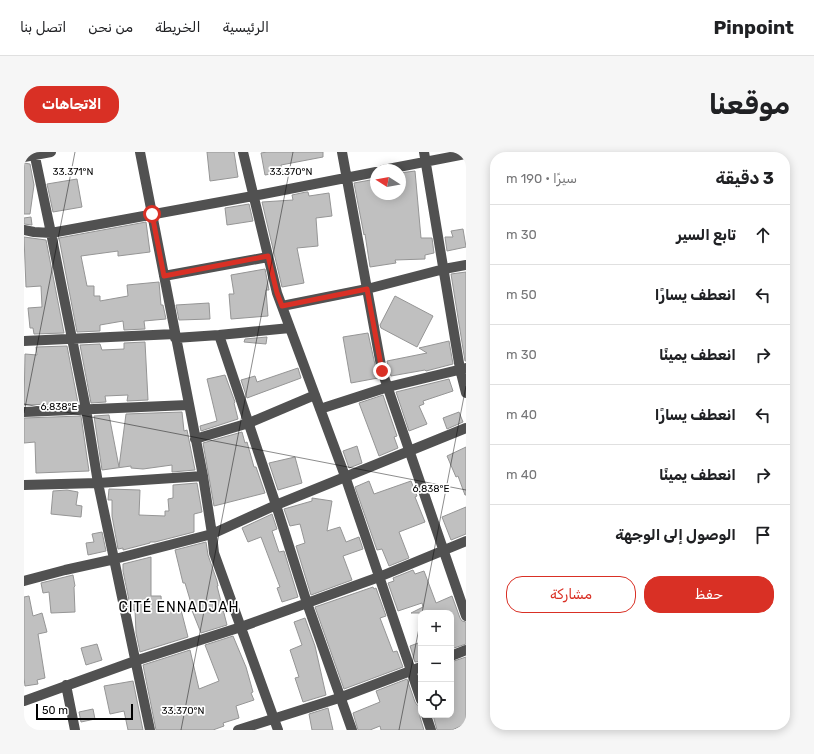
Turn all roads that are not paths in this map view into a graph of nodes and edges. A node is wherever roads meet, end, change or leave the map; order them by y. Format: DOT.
graph roads {
  1 [pos="51,152"];
  2 [pos="140,152"];
  3 [pos="243,152"];
  4 [pos="342,152"];
  5 [pos="34,154"];
  6 [pos="466,154"];
  7 [pos="24,157"];
  8 [pos="424,157"];
  9 [pos="402,164"];
  10 [pos="370,173"];
  11 [pos="346,178"];
  12 [pos="253,196"];
  13 [pos="152,214"];
  14 [pos="24,230"];
  15 [pos="51,233"];
  16 [pos="268,256"];
  17 [pos="466,265"];
  18 [pos="444,269"];
  19 [pos="164,276"];
  20 [pos="367,289"];
  21 [pos="282,306"];
  22 [pos="290,328"];
  23 [pos="175,336"];
  24 [pos="219,336"];
  25 [pos="72,340"];
  26 [pos="24,341"];
  27 [pos="463,369"];
  28 [pos="388,387"];
  29 [pos="466,393"];
  30 [pos="315,395"];
  31 [pos="188,405"];
  32 [pos="86,409"];
  33 [pos="320,409"];
  34 [pos="24,412"];
  35 [pos="249,423"];
  36 [pos="466,428"];
  37 [pos="195,438"];
  38 [pos="409,451"];
  39 [pos="203,476"];
  40 [pos="345,476"];
  41 [pos="98,483"];
  42 [pos="24,485"];
  43 [pos="276,505"];
  44 [pos="212,534"];
  45 [pos="466,541"];
  46 [pos="443,550"];
  47 [pos="115,559"];
  48 [pos="379,578"];
  49 [pos="24,581"];
  50 [pos="307,603"];
  51 [pos="466,616"];
  52 [pos="241,627"];
  53 [pos="466,650"];
  54 [pos="454,655"];
  55 [pos="135,661"];
  56 [pos="416,669"];
  57 [pos="418,682"];
  58 [pos="66,685"];
  59 [pos="24,698"];
  60 [pos="340,698"];
  61 [pos="427,718"];
  62 [pos="274,719"];
  63 [pos="75,730"];
  64 [pos="150,730"];
  65 [pos="238,730"];
  66 [pos="278,730"];
  67 [pos="352,730"];
  68 [pos="431,730"];
  1 -- 5 [label="street"];
  2 -- 13 [label="street"];
  3 -- 12 [label="street"];
  4 -- 11 [label="street"];
  5 -- 7 [label="street"];
  5 -- 15 [label="street"];
  6 -- 8 [label="street"];
  8 -- 9 [label="street"];
  8 -- 18 [label="street"];
  10 -- 11 [label="street"];
  11 -- 12 [label="street"];
  11 -- 20 [label="street"];
  12 -- 13 [label="street"];
  12 -- 16 [label="street"];
  13 -- 15 [label="street"];
  13 -- 19 [label="street"];
  14 -- 15 [label="street"];
  15 -- 25 [label="street"];
  16 -- 19 [label="street"];
  16 -- 21 [label="street"];
  17 -- 18 [label="street"];
  18 -- 20 [label="street"];
  18 -- 27 [label="street"];
  19 -- 23 [label="street"];
  20 -- 21 [label="street"];
  20 -- 28 [label="street"];
  21 -- 22 [label="street"];
  22 -- 24 [label="street"];
  22 -- 30 [label="street"];
  23 -- 24 [label="street"];
  23 -- 25 [label="street"];
  23 -- 31 [label="street"];
  24 -- 35 [label="street"];
  25 -- 26 [label="street"];
  25 -- 32 [label="street"];
  27 -- 28 [label="street"];
  27 -- 29 [label="street"];
  28 -- 33 [label="street"];
  28 -- 38 [label="street"];
  30 -- 33 [label="street"];
  30 -- 35 [label="street"];
  31 -- 32 [label="street"];
  31 -- 37 [label="street"];
  32 -- 34 [label="street"];
  32 -- 41 [label="street"];
  33 -- 40 [label="street"];
  35 -- 37 [label="street"];
  35 -- 43 [label="street"];
  36 -- 38 [label="street"];
  37 -- 39 [label="street"];
  38 -- 40 [label="street"];
  38 -- 46 [label="street"];
  39 -- 41 [label="street"];
  39 -- 44 [label="street"];
  40 -- 43 [label="street"];
  40 -- 48 [label="street"];
  41 -- 42 [label="street"];
  41 -- 47 [label="street"];
  43 -- 44 [label="street"];
  43 -- 50 [label="street"];
  44 -- 47 [label="street"];
  44 -- 52 [label="street"];
  45 -- 46 [label="street"];
  46 -- 48 [label="street"];
  46 -- 51 [label="street"];
  47 -- 49 [label="street"];
  47 -- 55 [label="street"];
  48 -- 50 [label="street"];
  48 -- 56 [label="street"];
  50 -- 52 [label="street"];
  50 -- 60 [label="street"];
  52 -- 55 [label="street"];
  52 -- 62 [label="street"];
  53 -- 54 [label="street"];
  55 -- 58 [label="street"];
  55 -- 64 [label="street"];
  56 -- 57 [label="street"];
  56 -- 60 [label="street"];
  58 -- 59 [label="street"];
  58 -- 63 [label="street"];
  60 -- 62 [label="street"];
  60 -- 67 [label="street"];
  61 -- 68 [label="street"];
  62 -- 65 [label="street"];
  62 -- 66 [label="street"];
}
